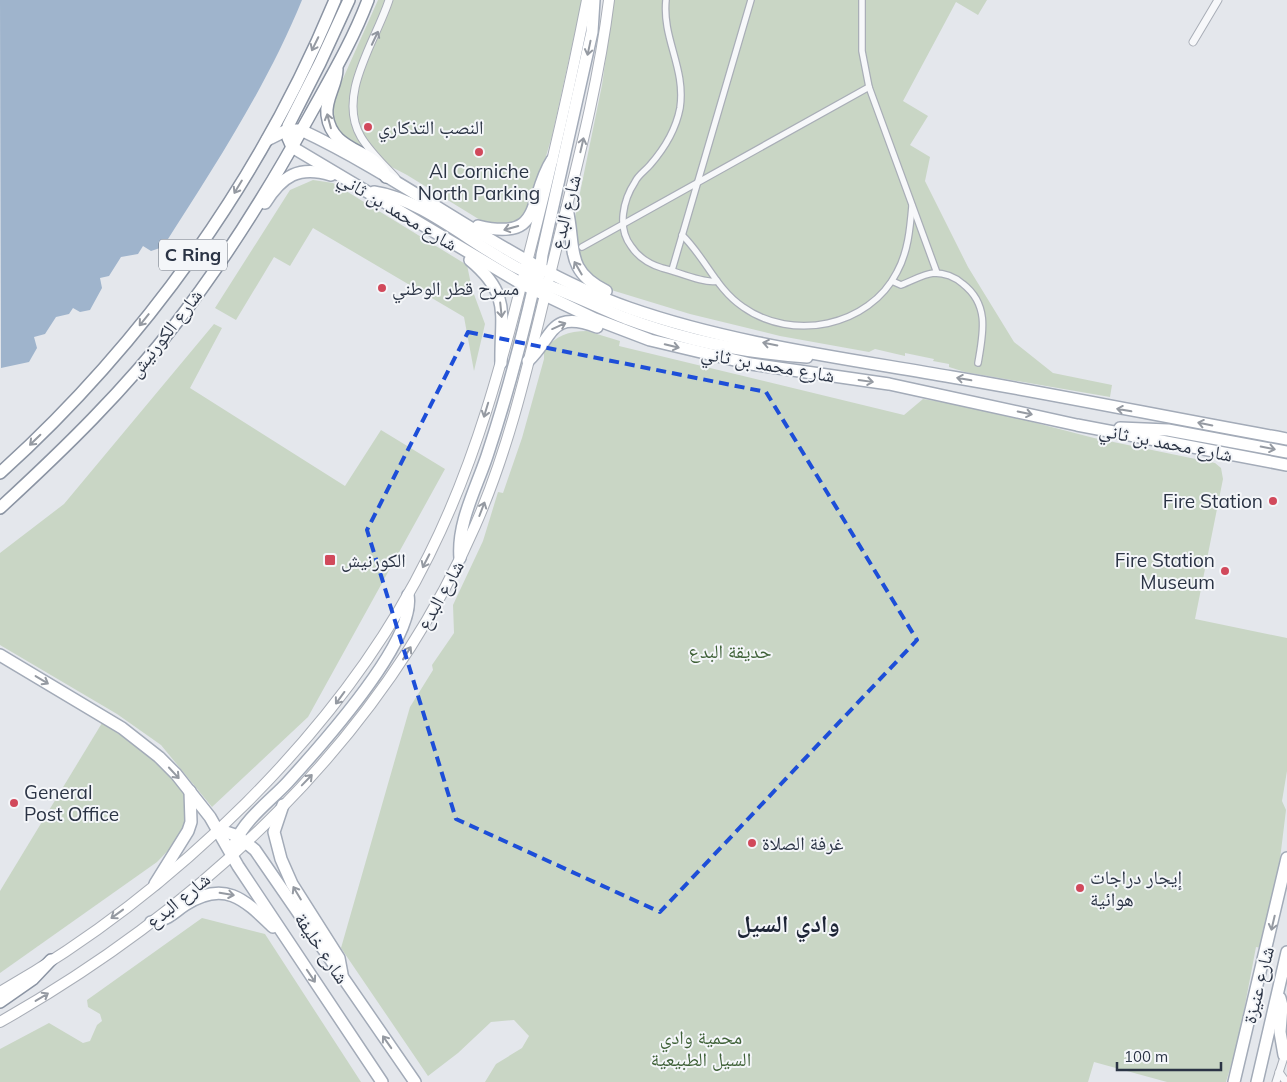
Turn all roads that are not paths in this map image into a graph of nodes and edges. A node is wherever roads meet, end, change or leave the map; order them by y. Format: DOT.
graph roads {
  1 [pos="335,0"];
  2 [pos="349,0"];
  3 [pos="368,0"];
  4 [pos="389,0"];
  5 [pos="587,0"];
  6 [pos="594,0"];
  7 [pos="609,0"];
  8 [pos="666,0"];
  9 [pos="751,0"];
  10 [pos="862,0"];
  11 [pos="1218,0"];
  12 [pos="1192,42"];
  13 [pos="337,65"];
  14 [pos="869,87"];
  15 [pos="287,130"];
  16 [pos="302,130"];
  17 [pos="267,140"];
  18 [pos="292,146"];
  19 [pos="552,160"];
  20 [pos="386,177"];
  21 [pos="347,180"];
  22 [pos="697,182"];
  23 [pos="406,188"];
  24 [pos="367,191"];
  25 [pos="912,206"];
  26 [pos="567,210"];
  27 [pos="464,222"];
  28 [pos="245,224"];
  29 [pos="623,224"];
  30 [pos="682,235"];
  31 [pos="454,245"];
  32 [pos="582,247"];
  33 [pos="672,270"];
  34 [pos="938,273"];
  35 [pos="537,279"];
  36 [pos="717,281"];
  37 [pos="892,281"];
  38 [pos="630,308"];
  39 [pos="625,331"];
  40 [pos="834,356"];
  41 [pos="528,361"];
  42 [pos="501,363"];
  43 [pos="978,363"];
  44 [pos="1098,429"];
  45 [pos="1287,439"];
  46 [pos="1287,452"];
  47 [pos="1287,465"];
  48 [pos="0,473"];
  49 [pos="0,508"];
  50 [pos="460,558"];
  51 [pos="408,595"];
  52 [pos="0,655"];
  53 [pos="190,791"];
  54 [pos="283,804"];
  55 [pos="217,829"];
  56 [pos="242,839"];
  57 [pos="231,854"];
  58 [pos="1287,858"];
  59 [pos="155,884"];
  60 [pos="151,922"];
  61 [pos="284,936"];
  62 [pos="1287,952"];
  63 [pos="51,960"];
  64 [pos="344,981"];
  65 [pos="0,992"];
  66 [pos="1278,993"];
  67 [pos="0,1002"];
  68 [pos="0,1022"];
  69 [pos="1286,1051"];
  70 [pos="1280,1072"];
  71 [pos="382,1082"];
  72 [pos="415,1082"];
  73 [pos="1234,1082"];
  74 [pos="1257,1082"];
  75 [pos="1276,1082"];
  76 [pos="1286,1082"];
  1 -- 17 [label="main road, شارع الكورنيش / C Ring, one-way"];
  2 -- 15 [label="main road"];
  3 -- 13 [label="main road, شارع الكورنيش / C Ring"];
  23 -- 4 [label="street, شارع محمد بن ثاني, one-way"];
  5 -- 19 [label="main road, شارع البدع"];
  6 -- 35 [label="main road, one-way"];
  26 -- 7 [label="main road, شارع البدع, one-way"];
  8 -- 29 [label="street"];
  9 -- 22 [label="street"];
  10 -- 14 [label="street"];
  11 -- 12 [label="street"];
  13 -- 16 [label="main road, شارع الكورنيش / C Ring"];
  20 -- 13 [label="main road, one-way"];
  14 -- 22 [label="street"];
  14 -- 25 [label="street"];
  15 -- 16 [label="main road, شارع محمد بن ثاني"];
  15 -- 17 [label="main road, شارع محمد بن ثاني"];
  15 -- 18 [label="main road"];
  16 -- 18 [label="main road, شارع الكورنيش / C Ring"];
  16 -- 20 [label="main road, شارع محمد بن ثاني"];
  17 -- 48 [label="main road, شارع الكورنيش / C Ring, one-way"];
  18 -- 21 [label="main road, شارع محمد بن ثاني"];
  18 -- 28 [label="main road, شارع الكورنيش / C Ring"];
  19 -- 27 [label="main road, one-way"];
  19 -- 35 [label="main road, شارع البدع"];
  20 -- 23 [label="main road, شارع محمد بن ثاني"];
  21 -- 24 [label="main road, شارع محمد بن ثاني"];
  21 -- 28 [label="main road"];
  22 -- 29 [label="street"];
  22 -- 30 [label="street"];
  23 -- 27 [label="main road, شارع محمد بن ثاني"];
  24 -- 31 [label="main road, شارع محمد بن ثاني"];
  24 -- 35 [label="main road"];
  25 -- 34 [label="street"];
  25 -- 37 [label="street"];
  26 -- 35 [label="main road, شارع البدع"];
  38 -- 26 [label="main road, one-way"];
  27 -- 35 [label="main road, شارع محمد بن ثاني"];
  28 -- 49 [label="main road, شارع الكورنيش / C Ring"];
  29 -- 32 [label="street"];
  29 -- 33 [label="street"];
  30 -- 33 [label="street"];
  30 -- 36 [label="street"];
  31 -- 35 [label="main road, شارع محمد بن ثاني"];
  31 -- 42 [label="main road, one-way"];
  33 -- 36 [label="street"];
  34 -- 37 [label="street"];
  34 -- 43 [label="street"];
  35 -- 38 [label="main road, شارع محمد بن ثاني"];
  35 -- 39 [label="main road, شارع محمد بن ثاني"];
  35 -- 40 [label="main road"];
  35 -- 41 [label="main road, شارع البدع"];
  35 -- 42 [label="main road, شارع البدع"];
  35 -- 50 [label="main road"];
  36 -- 37 [label="street"];
  40 -- 38 [label="main road, شارع محمد بن ثاني, one-way"];
  41 -- 39 [label="main road, one-way"];
  39 -- 44 [label="main road, شارع محمد بن ثاني, one-way"];
  45 -- 40 [label="main road, شارع محمد بن ثاني, one-way"];
  50 -- 41 [label="main road, شارع البدع, one-way"];
  42 -- 51 [label="main road, شارع البدع, one-way"];
  44 -- 46 [label="main road, one-way"];
  44 -- 47 [label="main road, شارع محمد بن ثاني"];
  54 -- 50 [label="main road, شارع البدع, one-way"];
  51 -- 55 [label="main road, شارع البدع, one-way"];
  51 -- 56 [label="main road"];
  52 -- 53 [label="main road, شارع خليفة, one-way"];
  53 -- 55 [label="main road, شارع خليفة"];
  53 -- 59 [label="main road"];
  54 -- 56 [label="main road, شارع البدع"];
  64 -- 54 [label="main road, one-way"];
  55 -- 56 [label="main road, شارع خليفة"];
  55 -- 57 [label="main road, شارع خليفة"];
  55 -- 59 [label="main road, شارع البدع"];
  56 -- 57 [label="main road"];
  56 -- 64 [label="main road, شارع خليفة"];
  57 -- 60 [label="main road, شارع البدع"];
  57 -- 61 [label="main road, شارع خليفة"];
  58 -- 73 [label="main road, شارع عنيزة, one-way"];
  59 -- 63 [label="main road, شارع البدع, one-way"];
  60 -- 61 [label="main road, one-way"];
  68 -- 60 [label="main road, شارع البدع, one-way"];
  61 -- 71 [label="main road, شارع خليفة, one-way"];
  62 -- 66 [label="main road, شارع عنيزة"];
  63 -- 65 [label="main road, شارع البدع"];
  63 -- 67 [label="main road"];
  72 -- 64 [label="main road, شارع خليفة, one-way"];
  66 -- 69 [label="main road"];
  66 -- 74 [label="main road, شارع عنيزة"];
  69 -- 70 [label="street"];
  70 -- 75 [label="street"];
  70 -- 76 [label="street"];
}
